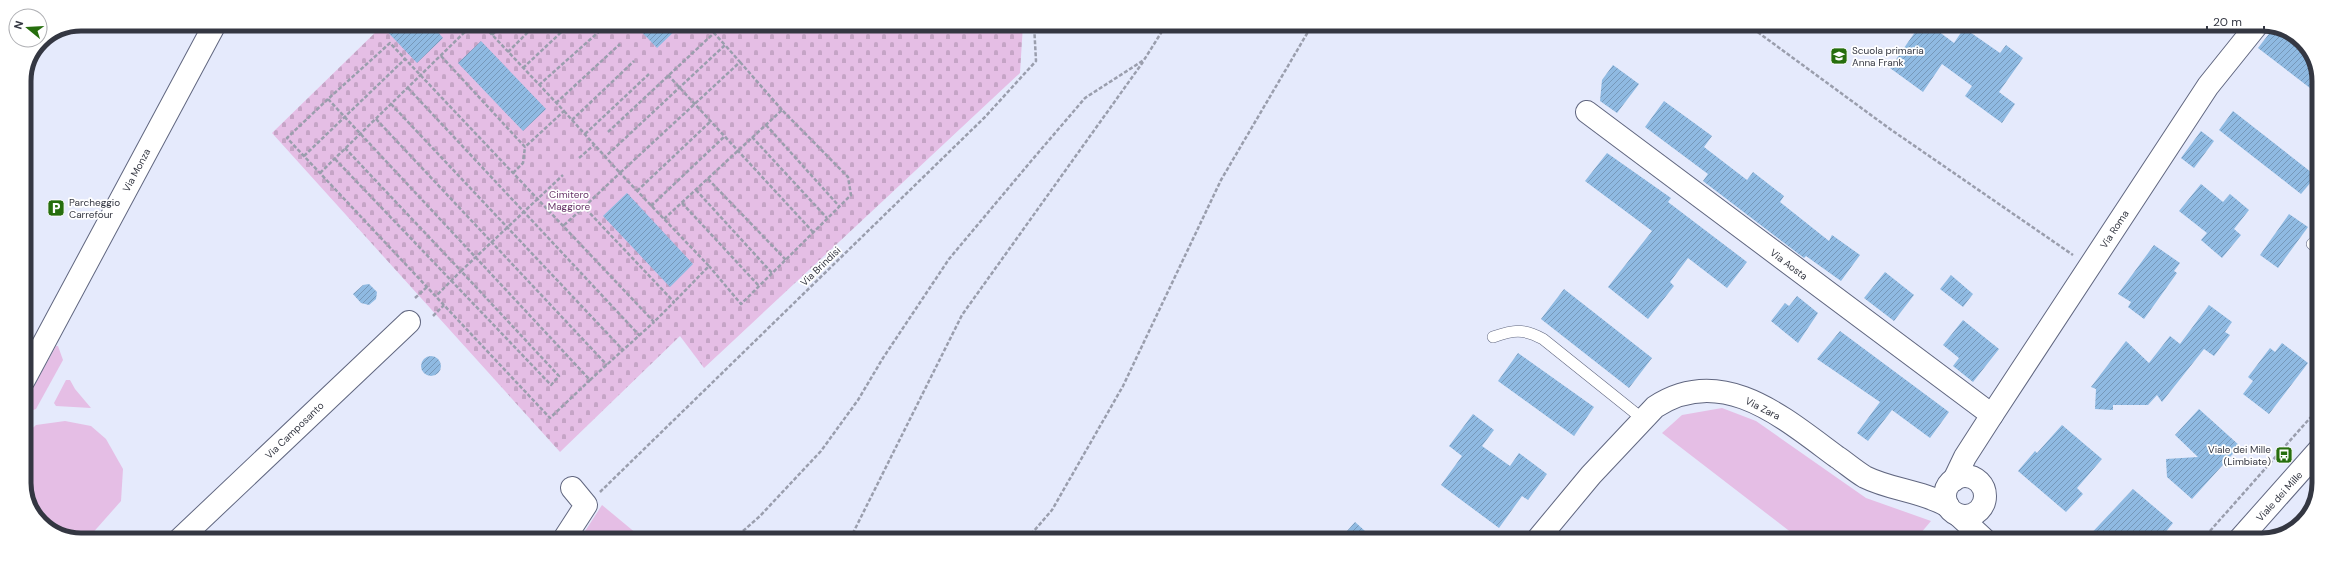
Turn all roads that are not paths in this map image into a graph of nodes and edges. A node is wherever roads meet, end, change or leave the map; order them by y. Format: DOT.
graph roads {
  1 [pos="202,31"];
  2 [pos="211,31"];
  3 [pos="2252,31"];
  4 [pos="203,46"];
  5 [pos="1587,112"];
  6 [pos="409,322"];
  7 [pos="1493,337"];
  8 [pos="31,367"];
  9 [pos="1992,415"];
  10 [pos="1644,420"];
  11 [pos="1978,437"];
  12 [pos="2312,458"];
  13 [pos="1979,482"];
  14 [pos="1951,483"];
  15 [pos="572,488"];
  16 [pos="1912,492"];
  17 [pos="1961,511"];
  18 [pos="186,533"];
  19 [pos="568,533"];
  20 [pos="1543,533"];
  21 [pos="1979,533"];
  22 [pos="1982,533"];
  23 [pos="2245,533"];
  1 -- 4 [label="street"];
  2 -- 4 [label="street, Via Monza"];
  3 -- 9 [label="street, Via Roma"];
  4 -- 8 [label="street, Via Monza"];
  5 -- 9 [label="street, Via Aosta"];
  6 -- 18 [label="street, Via Camposanto"];
  7 -- 10 [label="lane"];
  9 -- 11 [label="street, Via Roma"];
  10 -- 16 [label="street, Via Zara"];
  10 -- 20 [label="street, Via Zara"];
  11 -- 13 [label="street, Via Roma"];
  11 -- 14 [label="street, Via Roma"];
  12 -- 23 [label="street, Viale dei Mille"];
  13 -- 14 [label="street"];
  13 -- 17 [label="street"];
  14 -- 16 [label="street, Via Zara"];
  14 -- 17 [label="street"];
  15 -- 19 [label="street"];
  16 -- 17 [label="street, Via Zara"];
  17 -- 21 [label="street"];
  17 -- 22 [label="street"];
}
